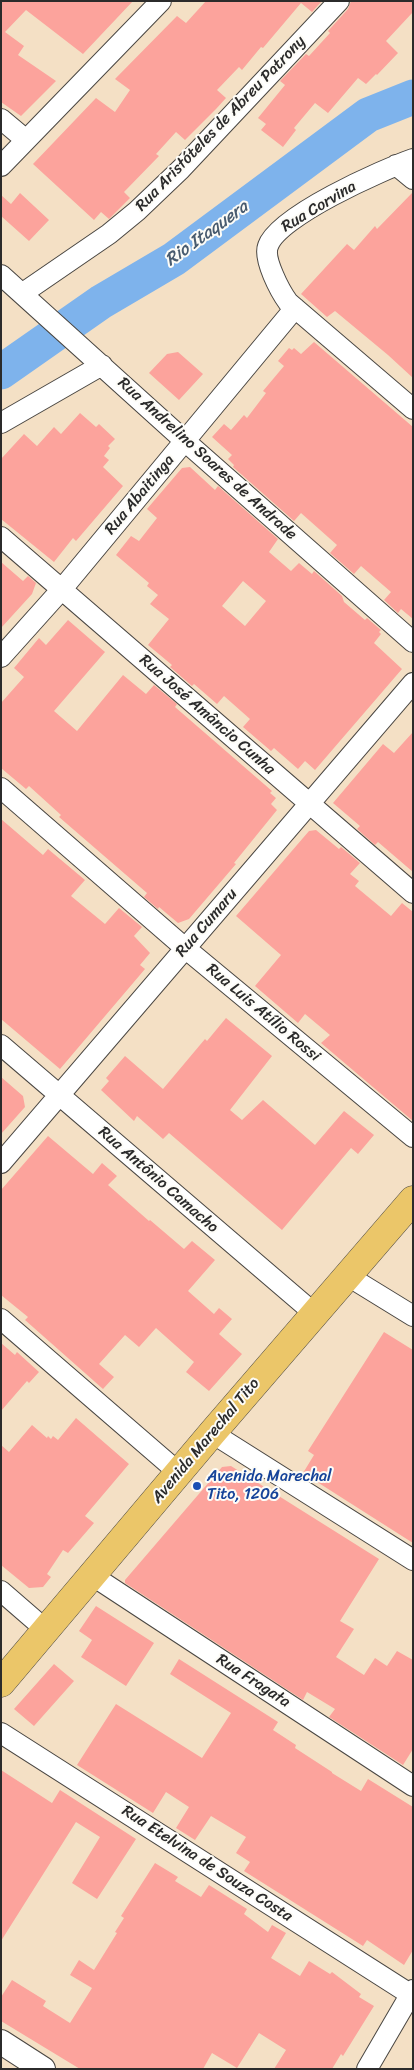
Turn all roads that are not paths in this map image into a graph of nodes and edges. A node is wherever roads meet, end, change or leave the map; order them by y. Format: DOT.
graph roads {
  1 [pos="161,1"];
  2 [pos="339,1"];
  3 [pos="1,120"];
  4 [pos="26,140"];
  5 [pos="405,162"];
  6 [pos="1,166"];
  7 [pos="413,180"];
  8 [pos="1,275"];
  9 [pos="29,299"];
  10 [pos="295,308"];
  11 [pos="102,365"];
  12 [pos="413,409"];
  13 [pos="1,423"];
  14 [pos="186,442"];
  15 [pos="1,537"];
  16 [pos="62,589"];
  17 [pos="413,642"];
  18 [pos="1,657"];
  19 [pos="413,683"];
  20 [pos="1,788"];
  21 [pos="309,804"];
  22 [pos="413,894"];
  23 [pos="185,948"];
  24 [pos="1,1046"];
  25 [pos="59,1096"];
  26 [pos="413,1137"];
  27 [pos="1,1163"];
  28 [pos="413,1200"];
  29 [pos="348,1276"];
  30 [pos="315,1314"];
  31 [pos="413,1316"];
  32 [pos="1,1319"];
  33 [pos="212,1432"];
  34 [pos="178,1472"];
  35 [pos="413,1560"];
  36 [pos="93,1576"];
  37 [pos="1,1591"];
  38 [pos="46,1630"];
  39 [pos="1,1683"];
  40 [pos="1,1733"];
  41 [pos="413,1786"];
  42 [pos="412,1993"];
  43 [pos="1,2042"];
  44 [pos="43,2069"];
  45 [pos="367,2069"];
  1 -- 4 [label="street"];
  2 -- 9 [label="street, Rua Aristóteles de Abreu Patrony"];
  3 -- 4 [label="street"];
  4 -- 6 [label="street"];
  5 -- 7 [label="street"];
  5 -- 10 [label="street, Rua Corvina"];
  8 -- 9 [label="street, Rua Andrelino Soares de Andrade"];
  9 -- 11 [label="street, Rua Andrelino Soares de Andrade"];
  10 -- 12 [label="street, Rua Corvina"];
  10 -- 14 [label="street, Rua Abaitinga"];
  11 -- 13 [label="street"];
  11 -- 14 [label="street, Rua Andrelino Soares de Andrade"];
  14 -- 16 [label="street, Rua Abaitinga"];
  14 -- 17 [label="street, Rua Andrelino Soares de Andrade"];
  15 -- 16 [label="street, Rua José Amâncio Cunha"];
  16 -- 18 [label="street, Rua Abaitinga"];
  16 -- 21 [label="street, Rua José Amâncio Cunha"];
  19 -- 21 [label="street, Rua Cumaru"];
  20 -- 23 [label="street, Rua Luis Atílio Rossi"];
  21 -- 22 [label="street, Rua José Amâncio Cunha"];
  21 -- 23 [label="street, Rua Cumaru"];
  23 -- 25 [label="street, Rua Cumaru"];
  23 -- 26 [label="street, Rua Luis Atílio Rossi"];
  24 -- 25 [label="street, Rua Antônio Camacho"];
  25 -- 27 [label="street, Rua Cumaru"];
  25 -- 30 [label="street, Rua Antônio Camacho"];
  28 -- 29 [label="main road, Avenida Marechal Tito"];
  29 -- 30 [label="main road, Avenida Marechal Tito"];
  29 -- 31 [label="street"];
  30 -- 33 [label="main road, Avenida Marechal Tito"];
  32 -- 34 [label="street"];
  33 -- 34 [label="main road, Avenida Marechal Tito"];
  33 -- 35 [label="street"];
  34 -- 36 [label="main road, Avenida Marechal Tito"];
  36 -- 38 [label="main road, Avenida Marechal Tito"];
  36 -- 41 [label="street, Rua Fragata"];
  37 -- 38 [label="street"];
  38 -- 39 [label="main road, Avenida Marechal Tito"];
  40 -- 42 [label="street, Rua Etelvina de Souza Costa"];
  42 -- 45 [label="street"];
  43 -- 44 [label="street"];
}
